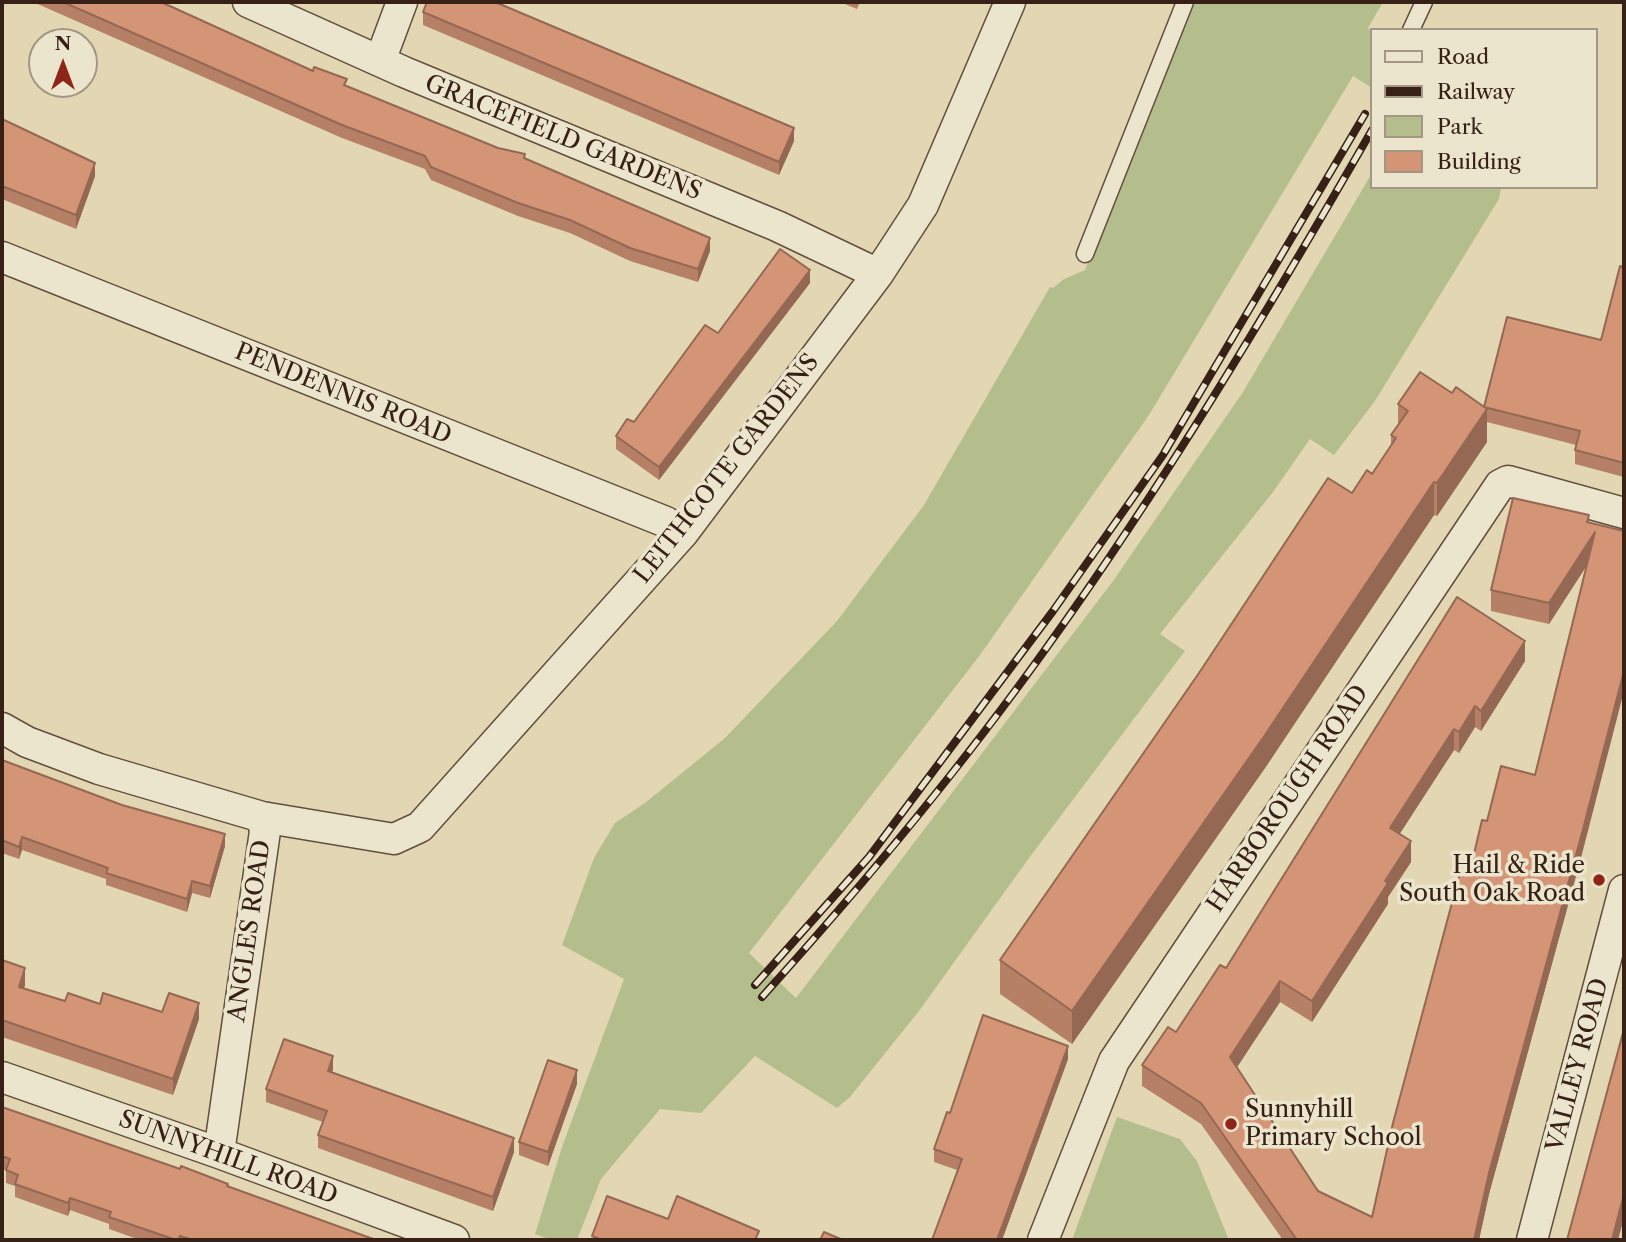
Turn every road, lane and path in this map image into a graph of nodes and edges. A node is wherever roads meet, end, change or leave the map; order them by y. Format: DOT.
graph roads {
  1 [pos="248,2"];
  2 [pos="402,2"];
  3 [pos="1010,2"];
  4 [pos="1185,2"];
  5 [pos="1424,2"];
  6 [pos="1412,28"];
  7 [pos="380,61"];
  8 [pos="1085,254"];
  9 [pos="2,257"];
  10 [pos="878,274"];
  11 [pos="1624,513"];
  12 [pos="683,533"];
  13 [pos="2,728"];
  14 [pos="262,817"];
  15 [pos="1624,890"];
  16 [pos="1619,934"];
  17 [pos="2,1077"];
  18 [pos="219,1153"];
  19 [pos="454,1240"];
  20 [pos="1043,1240"];
  21 [pos="1532,1240"];
  1 -- 7 [label="street, GRACEFIELD GARDENS"];
  2 -- 7 [label="street"];
  3 -- 10 [label="street, LEITHCOTE GARDENS"];
  4 -- 8 [label="lane"];
  5 -- 6 [label="lane"];
  7 -- 10 [label="street, GRACEFIELD GARDENS"];
  9 -- 12 [label="street, PENDENNIS ROAD"];
  10 -- 12 [label="street, LEITHCOTE GARDENS"];
  11 -- 20 [label="street, HARBOROUGH ROAD"];
  12 -- 14 [label="street, LEITHCOTE GARDENS"];
  13 -- 14 [label="street, ANGLES ROAD"];
  14 -- 18 [label="street, ANGLES ROAD"];
  15 -- 16 [label="street, VALLEY ROAD"];
  16 -- 21 [label="street, VALLEY ROAD"];
  17 -- 18 [label="street, SUNNYHILL ROAD"];
  18 -- 19 [label="street, SUNNYHILL ROAD"];
}
